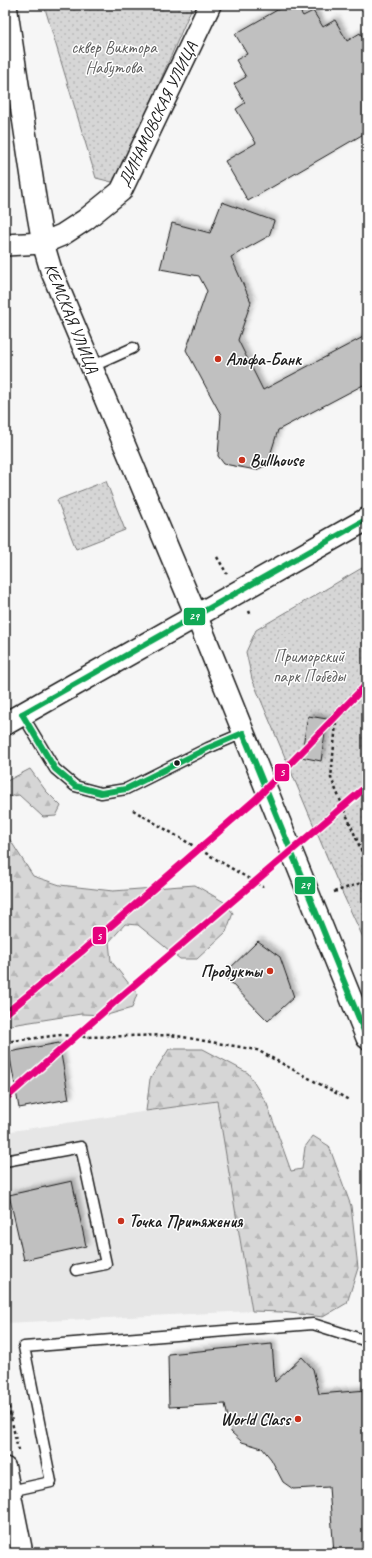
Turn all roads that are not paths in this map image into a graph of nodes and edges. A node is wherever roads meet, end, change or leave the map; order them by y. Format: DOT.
graph roads {
  1 [pos="6,5"];
  2 [pos="210,5"];
  3 [pos="8,38"];
  4 [pos="43,243"];
  5 [pos="5,245"];
  6 [pos="133,348"];
  7 [pos="91,367"];
  8 [pos="367,519"];
  9 [pos="196,615"];
  10 [pos="14,719"];
  11 [pos="243,733"];
  12 [pos="367,1038"];
  13 [pos="5,1161"];
  14 [pos="76,1270"];
  15 [pos="367,1341"];
  16 [pos="5,1468"];
  17 [pos="10,1491"];
  18 [pos="22,1553"];
  1 -- 3 [label="street, КЕМСКАЯ УЛИЦА"];
  2 -- 4 [label="street, ДИНАМОВСКАЯ УЛИЦА"];
  3 -- 4 [label="street, КЕМСКАЯ УЛИЦА"];
  4 -- 5 [label="street, ДИНАМОВСКАЯ УЛИЦА"];
  4 -- 7 [label="street, КЕМСКАЯ УЛИЦА"];
  6 -- 7 [label="lane"];
  7 -- 9 [label="street, КЕМСКАЯ УЛИЦА"];
  8 -- 9 [label="street"];
  9 -- 10 [label="street"];
  9 -- 11 [label="street, КЕМСКАЯ УЛИЦА"];
  10 -- 11 [label="lane"];
  11 -- 12 [label="street, КЕМСКАЯ УЛИЦА"];
  13 -- 14 [label="lane"];
  15 -- 17 [label="lane"];
  16 -- 17 [label="street"];
  17 -- 18 [label="street"];
}
